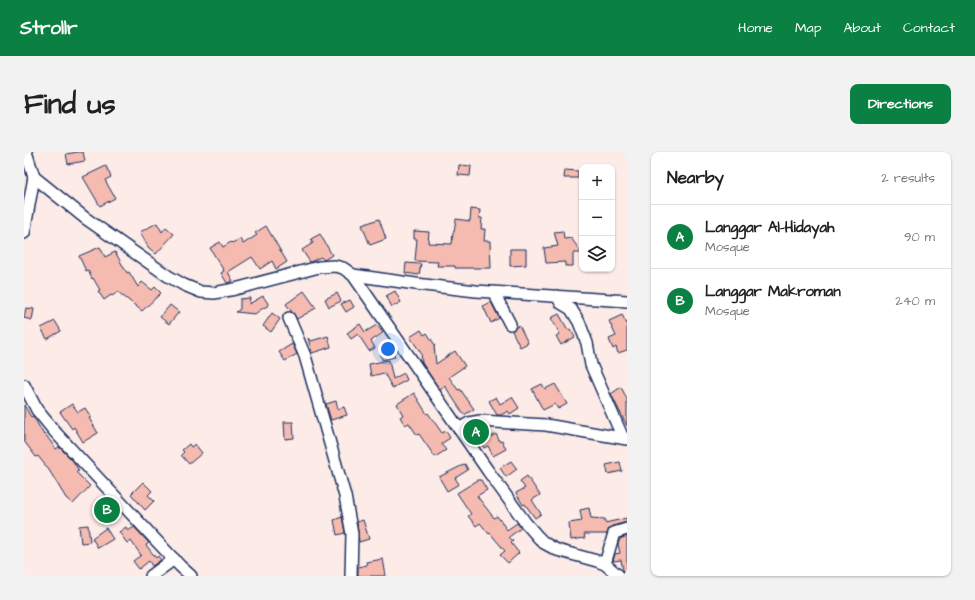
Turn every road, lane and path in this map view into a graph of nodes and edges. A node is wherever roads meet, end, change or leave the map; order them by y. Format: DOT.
graph roads {
  1 [pos="26,158"];
  2 [pos="34,177"];
  3 [pos="24,233"];
  4 [pos="353,275"];
  5 [pos="494,293"];
  6 [pos="557,296"];
  7 [pos="627,301"];
  8 [pos="289,318"];
  9 [pos="510,324"];
  10 [pos="24,385"];
  11 [pos="459,429"];
  12 [pos="625,438"];
  13 [pos="627,529"];
  14 [pos="174,559"];
  15 [pos="605,564"];
  16 [pos="151,576"];
  17 [pos="191,576"];
  18 [pos="351,576"];
  19 [pos="619,576"];
  1 -- 2 [label="street"];
  2 -- 3 [label="street"];
  2 -- 4 [label="street"];
  4 -- 5 [label="street"];
  4 -- 11 [label="street"];
  5 -- 6 [label="street"];
  5 -- 9 [label="street"];
  6 -- 7 [label="street"];
  6 -- 12 [label="street"];
  8 -- 18 [label="street"];
  10 -- 14 [label="street"];
  11 -- 12 [label="street"];
  11 -- 15 [label="street"];
  13 -- 15 [label="street"];
  14 -- 16 [label="street"];
  14 -- 17 [label="street"];
  15 -- 19 [label="street"];
}
